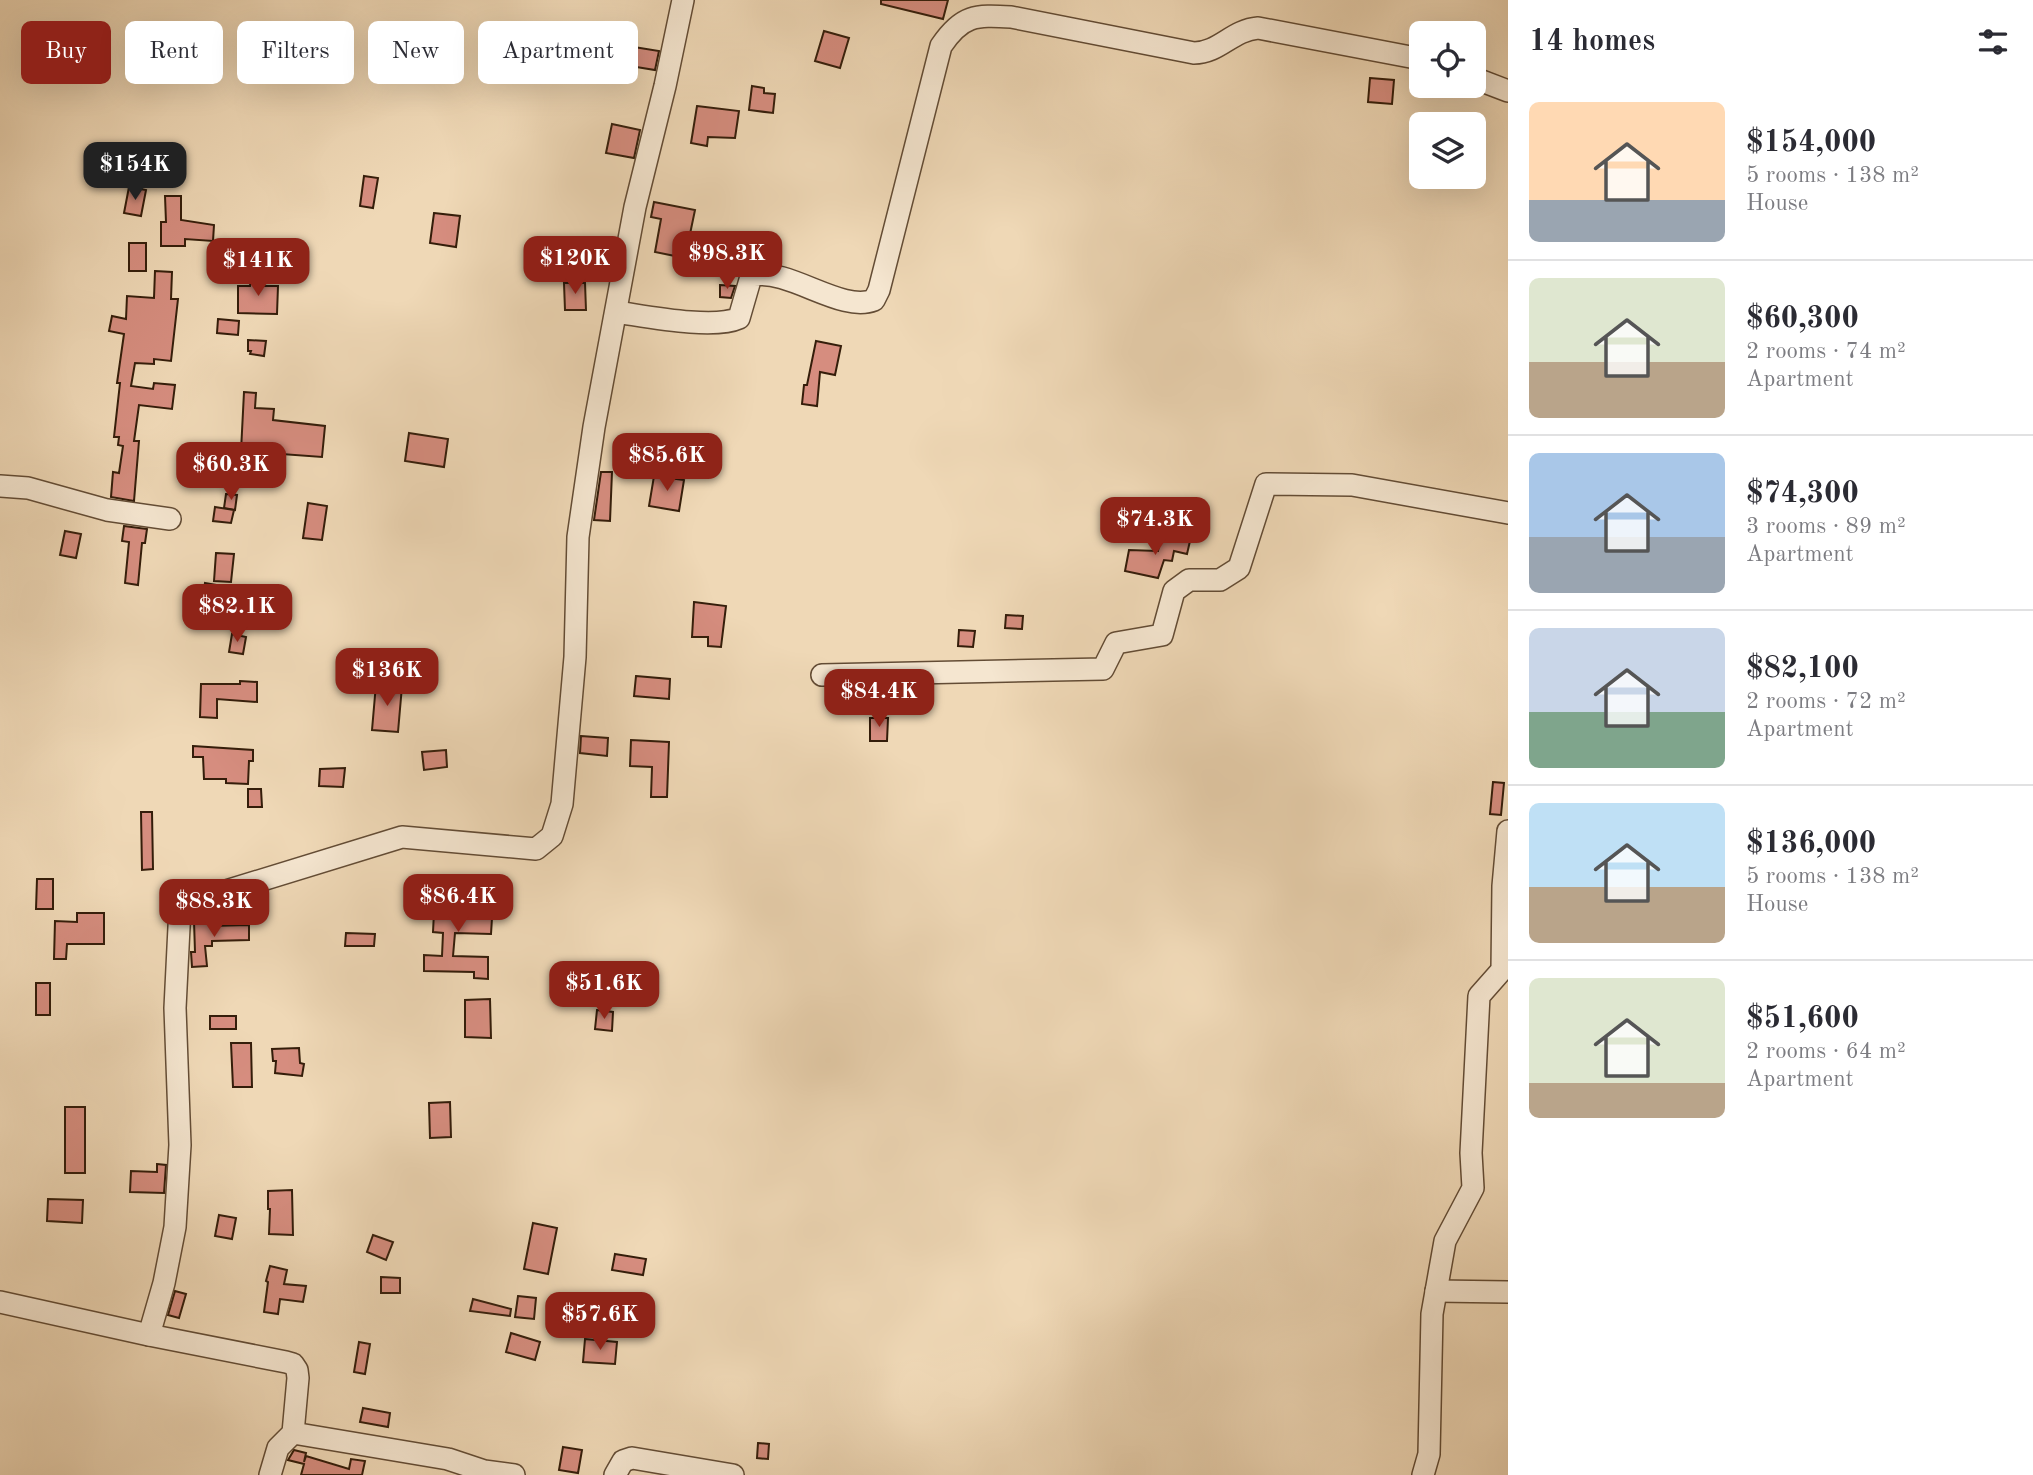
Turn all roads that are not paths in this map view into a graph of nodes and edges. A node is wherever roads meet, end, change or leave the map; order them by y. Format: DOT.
graph roads {
  1 [pos="684,0"];
  2 [pos="1409,57"];
  3 [pos="1486,83"];
  4 [pos="1508,91"];
  5 [pos="616,312"];
  6 [pos="0,486"];
  7 [pos="1508,513"];
  8 [pos="170,519"];
  9 [pos="822,675"];
  10 [pos="1508,831"];
  11 [pos="1436,1291"];
  12 [pos="1508,1292"];
  13 [pos="0,1302"];
  14 [pos="149,1335"];
  15 [pos="293,1433"];
  16 [pos="270,1475"];
  17 [pos="514,1475"];
  18 [pos="615,1475"];
  19 [pos="733,1475"];
  20 [pos="1423,1475"];
  1 -- 5 [label="street"];
  2 -- 5 [label="street"];
  3 -- 4 [label="street"];
  5 -- 14 [label="street"];
  6 -- 8 [label="street"];
  7 -- 9 [label="street"];
  10 -- 11 [label="street"];
  11 -- 12 [label="street"];
  11 -- 20 [label="street"];
  13 -- 14 [label="street"];
  14 -- 15 [label="street"];
  15 -- 16 [label="street"];
  15 -- 17 [label="street"];
  18 -- 19 [label="street"];
}
